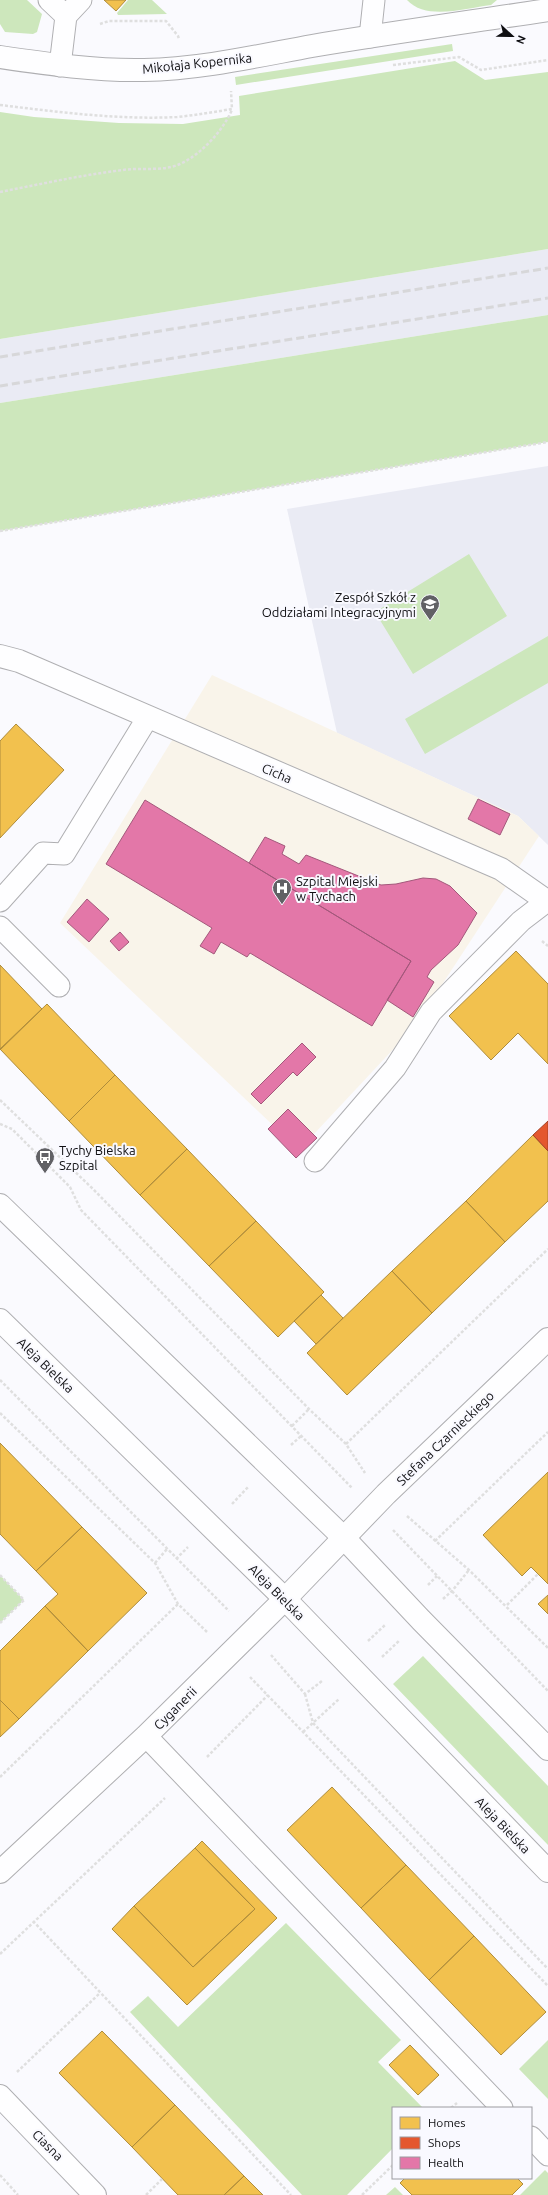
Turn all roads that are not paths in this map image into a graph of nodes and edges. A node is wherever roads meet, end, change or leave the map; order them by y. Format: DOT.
graph roads {
  1 [pos="49,0"];
  2 [pos="81,0"];
  3 [pos="374,0"];
  4 [pos="548,10"];
  5 [pos="65,26"];
  6 [pos="370,37"];
  7 [pos="0,58"];
  8 [pos="60,66"];
  9 [pos="0,656"];
  10 [pos="148,717"];
  11 [pos="0,901"];
  12 [pos="548,902"];
  13 [pos="0,927"];
  14 [pos="59,986"];
  15 [pos="315,1161"];
  16 [pos="0,1205"];
  17 [pos="0,1320"];
  18 [pos="548,1339"];
  19 [pos="343,1537"];
  20 [pos="284,1599"];
  21 [pos="146,1736"];
  22 [pos="548,1749"];
  23 [pos="548,1871"];
  24 [pos="0,1872"];
  25 [pos="0,2096"];
  26 [pos="501,2107"];
  27 [pos="532,2139"];
  28 [pos="548,2155"];
  29 [pos="95,2195"];
  1 -- 5 [label="lane"];
  2 -- 5 [label="lane"];
  3 -- 6 [label="lane"];
  4 -- 6 [label="street, Mikołaja Kopernika"];
  5 -- 8 [label="lane"];
  6 -- 8 [label="street, Mikołaja Kopernika"];
  7 -- 8 [label="street, Mikołaja Kopernika"];
  9 -- 10 [label="street, Cicha"];
  10 -- 11 [label="lane"];
  10 -- 12 [label="street, Cicha"];
  12 -- 15 [label="lane"];
  13 -- 14 [label="lane"];
  16 -- 19 [label="street"];
  17 -- 20 [label="street, Aleja Bielska"];
  18 -- 19 [label="street, Stefana Czarnieckiego"];
  19 -- 20 [label="street, Cyganerii"];
  19 -- 22 [label="street"];
  20 -- 21 [label="street, Cyganerii"];
  20 -- 23 [label="street, Aleja Bielska"];
  21 -- 24 [label="street, Cyganerii"];
  21 -- 26 [label="lane"];
  25 -- 29 [label="street, Ciasna"];
  27 -- 28 [label="lane"];
}
